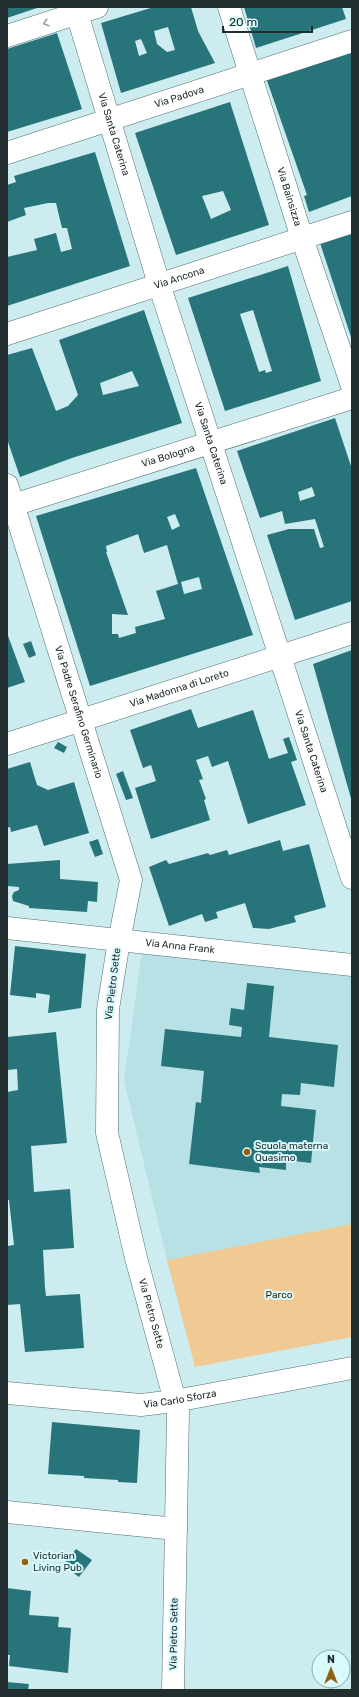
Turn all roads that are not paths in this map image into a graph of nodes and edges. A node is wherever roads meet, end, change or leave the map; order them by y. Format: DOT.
graph roads {
  1 [pos="229,7"];
  2 [pos="83,9"];
  3 [pos="7,36"];
  4 [pos="352,41"];
  5 [pos="250,74"];
  6 [pos="109,120"];
  7 [pos="7,153"];
  8 [pos="352,222"];
  9 [pos="302,238"];
  10 [pos="159,284"];
  11 [pos="7,334"];
  12 [pos="352,386"];
  13 [pos="352,398"];
  14 [pos="210,443"];
  15 [pos="9,499"];
  16 [pos="352,633"];
  17 [pos="280,657"];
  18 [pos="81,720"];
  19 [pos="7,744"];
  20 [pos="352,878"];
  21 [pos="7,928"];
  22 [pos="119,941"];
  23 [pos="352,965"];
  24 [pos="352,1368"];
  25 [pos="7,1393"];
  26 [pos="175,1401"];
  27 [pos="7,1512"];
  28 [pos="176,1529"];
  29 [pos="173,1690"];
  1 -- 5 [label="street, Via Bainsizza"];
  2 -- 3 [label="street, one-way"];
  2 -- 6 [label="street, Via Santa Caterina"];
  4 -- 5 [label="street, Via Padova"];
  5 -- 6 [label="street, Via Padova"];
  5 -- 9 [label="street, Via Bainsizza"];
  6 -- 7 [label="street, Via Padova"];
  6 -- 10 [label="street, Via Santa Caterina"];
  8 -- 9 [label="street, Via Ancona"];
  9 -- 10 [label="street, Via Ancona"];
  9 -- 12 [label="street, Via Bainsizza"];
  10 -- 11 [label="street, Via Ancona"];
  10 -- 14 [label="street, Via Santa Caterina"];
  13 -- 14 [label="street, Via Bologna"];
  14 -- 15 [label="street, Via Bologna"];
  14 -- 17 [label="street, Via Santa Caterina"];
  15 -- 18 [label="street, Via Padre Serafino Germinario"];
  16 -- 17 [label="street, Via Madonna di Loreto"];
  17 -- 18 [label="street, Via Madonna di Loreto"];
  17 -- 20 [label="street, Via Santa Caterina"];
  18 -- 19 [label="street, Via Madonna di Loreto"];
  18 -- 22 [label="street, Via Padre Serafino Germinario"];
  21 -- 22 [label="street, Via Anna Frank"];
  22 -- 23 [label="street, Via Anna Frank"];
  22 -- 26 [label="street, Via Pietro Sette"];
  24 -- 26 [label="street, Via Carlo Sforza"];
  25 -- 26 [label="street, Via Carlo Sforza"];
  26 -- 28 [label="street, Via Pietro Sette"];
  27 -- 28 [label="street"];
  28 -- 29 [label="street, Via Pietro Sette"];
}
